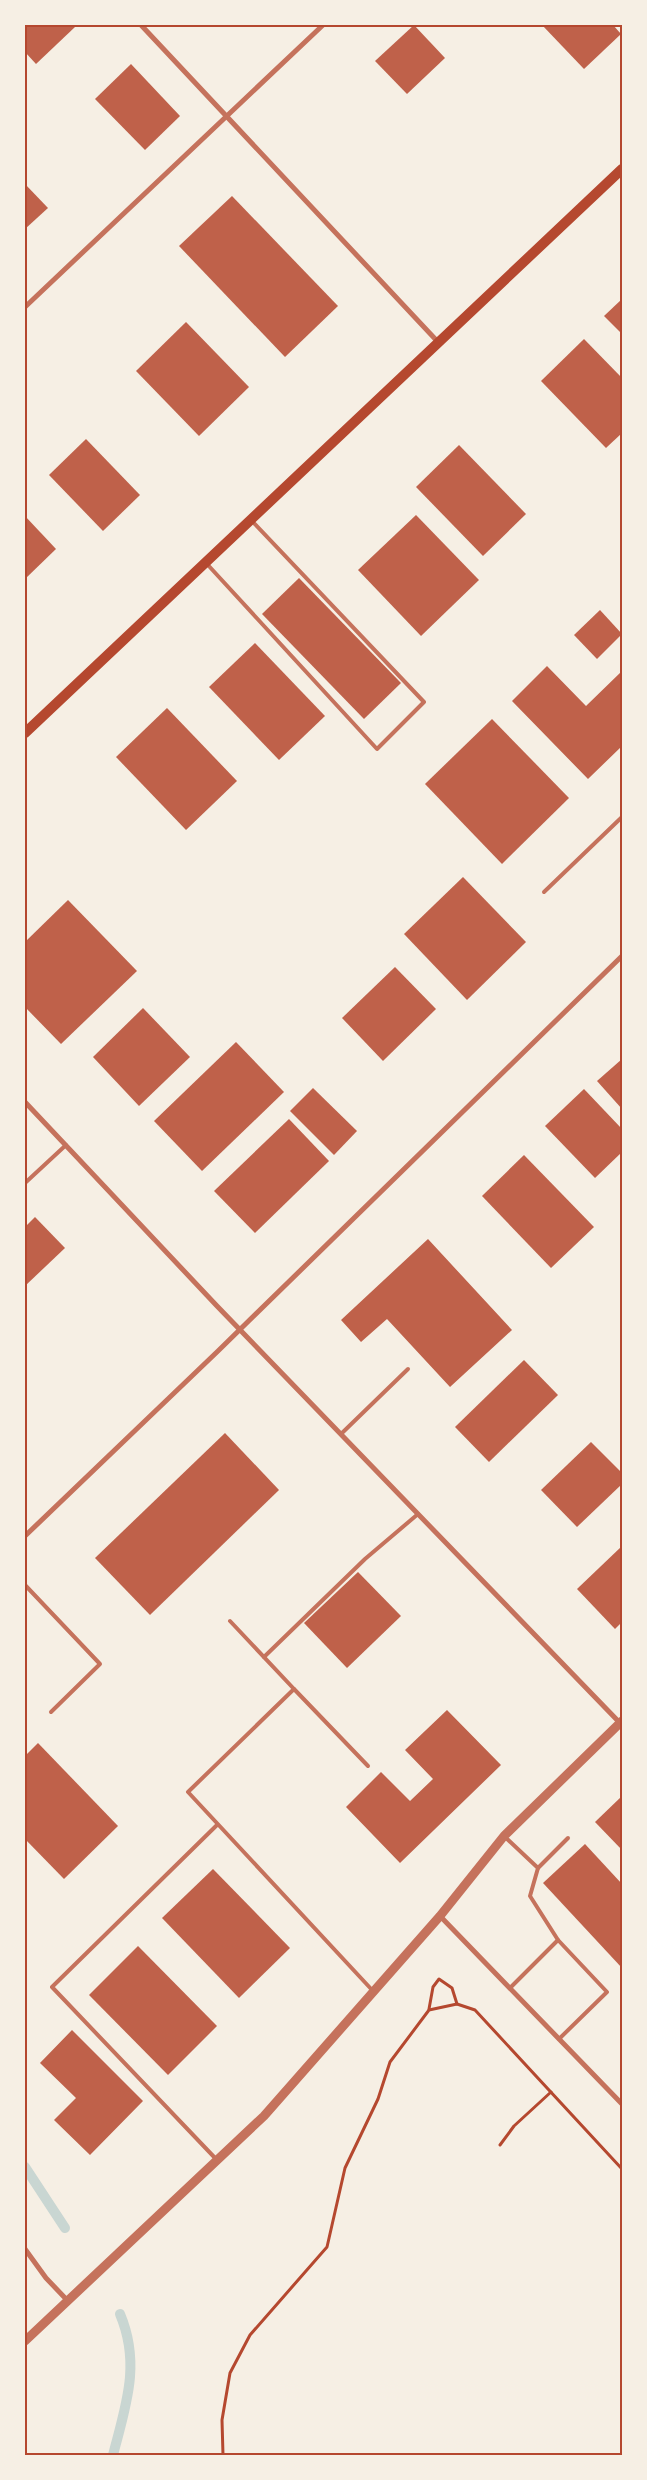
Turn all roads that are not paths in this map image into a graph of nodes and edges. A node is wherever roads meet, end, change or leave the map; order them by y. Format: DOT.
graph roads {
  1 [pos="141,25"];
  2 [pos="323,25"];
  3 [pos="226,117"];
  4 [pos="622,169"];
  5 [pos="25,307"];
  6 [pos="438,342"];
  7 [pos="250,519"];
  8 [pos="205,562"];
  9 [pos="25,732"];
  10 [pos="622,817"];
  11 [pos="544,892"];
  12 [pos="622,956"];
  13 [pos="25,1102"];
  14 [pos="66,1145"];
  15 [pos="25,1183"];
  16 [pos="240,1329"];
  17 [pos="408,1369"];
  18 [pos="341,1434"];
  19 [pos="418,1514"];
  20 [pos="25,1536"];
  21 [pos="25,1585"];
  22 [pos="230,1621"];
  23 [pos="264,1658"];
  24 [pos="294,1689"];
  25 [pos="51,1712"];
  26 [pos="621,1722"];
  27 [pos="368,1766"];
  28 [pos="217,1824"];
  29 [pos="504,1836"];
  30 [pos="568,1838"];
  31 [pos="538,1868"];
  32 [pos="440,1916"];
  33 [pos="558,1940"];
  34 [pos="510,1988"];
  35 [pos="374,1991"];
  36 [pos="559,2039"];
  37 [pos="622,2104"];
  38 [pos="216,2159"];
  39 [pos="25,2249"];
  40 [pos="67,2300"];
  41 [pos="25,2341"];
  1 -- 3 [label="street"];
  2 -- 3 [label="street"];
  3 -- 5 [label="street"];
  3 -- 6 [label="street"];
  4 -- 6 [label="main road"];
  6 -- 7 [label="main road"];
  7 -- 8 [label="main road"];
  7 -- 8 [label="lane"];
  8 -- 9 [label="main road"];
  10 -- 11 [label="lane"];
  12 -- 16 [label="street"];
  13 -- 14 [label="street"];
  14 -- 15 [label="lane"];
  14 -- 16 [label="street"];
  16 -- 18 [label="street"];
  16 -- 20 [label="street"];
  17 -- 18 [label="lane"];
  18 -- 19 [label="street"];
  19 -- 23 [label="lane"];
  19 -- 26 [label="street"];
  21 -- 25 [label="lane"];
  22 -- 23 [label="lane"];
  23 -- 24 [label="lane"];
  24 -- 27 [label="lane"];
  24 -- 28 [label="lane"];
  26 -- 29 [label="street"];
  28 -- 35 [label="lane"];
  28 -- 38 [label="lane"];
  29 -- 31 [label="lane"];
  29 -- 32 [label="street"];
  30 -- 31 [label="lane"];
  31 -- 33 [label="lane"];
  32 -- 34 [label="street"];
  32 -- 35 [label="street"];
  33 -- 34 [label="lane"];
  33 -- 36 [label="lane"];
  34 -- 36 [label="street"];
  35 -- 38 [label="street"];
  36 -- 37 [label="street"];
  38 -- 40 [label="street"];
  39 -- 40 [label="street"];
  40 -- 41 [label="street"];
}
